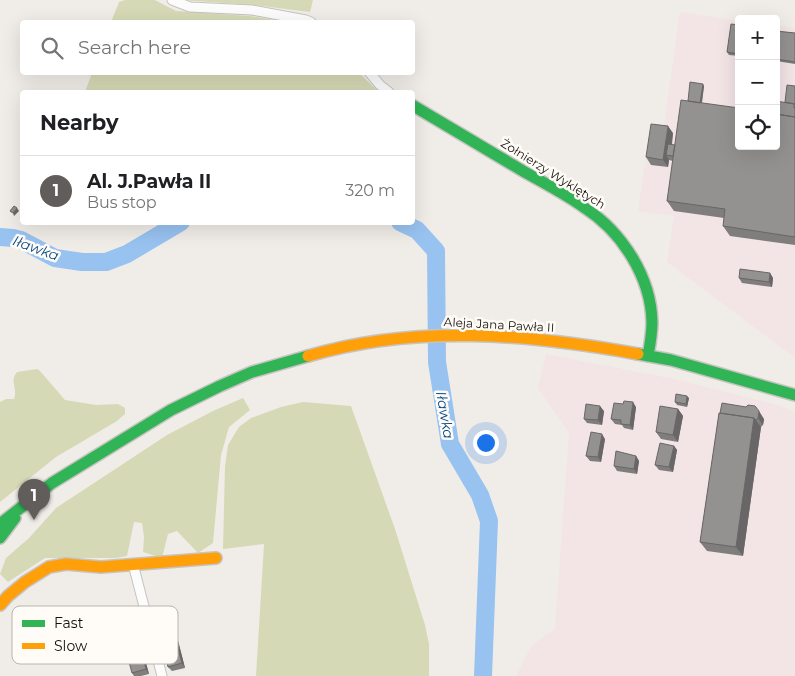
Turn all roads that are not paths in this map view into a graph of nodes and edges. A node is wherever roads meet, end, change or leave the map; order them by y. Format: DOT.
graph roads {
  1 [pos="172,0"];
  2 [pos="306,20"];
  3 [pos="372,75"];
  4 [pos="387,90"];
  5 [pos="415,107"];
  6 [pos="648,356"];
  7 [pos="795,395"];
  8 [pos="27,503"];
  9 [pos="0,524"];
  10 [pos="0,538"];
  11 [pos="216,558"];
  12 [pos="133,564"];
  13 [pos="3,599"];
  14 [pos="144,606"];
  1 -- 2 [label="street"];
  3 -- 4 [label="street"];
  5 -- 6 [label="main road, Żołnierzy Wyklętych"];
  6 -- 7 [label="main road, Aleja Jana Pawła II"];
  6 -- 8 [label="main road, Aleja Jana Pawła II"];
  8 -- 9 [label="main road, Aleja Jana Pawła II"];
  8 -- 10 [label="main road, Aleja Jana Pawła II"];
  11 -- 12 [label="main road"];
  12 -- 13 [label="main road"];
  12 -- 14 [label="street"];
}
